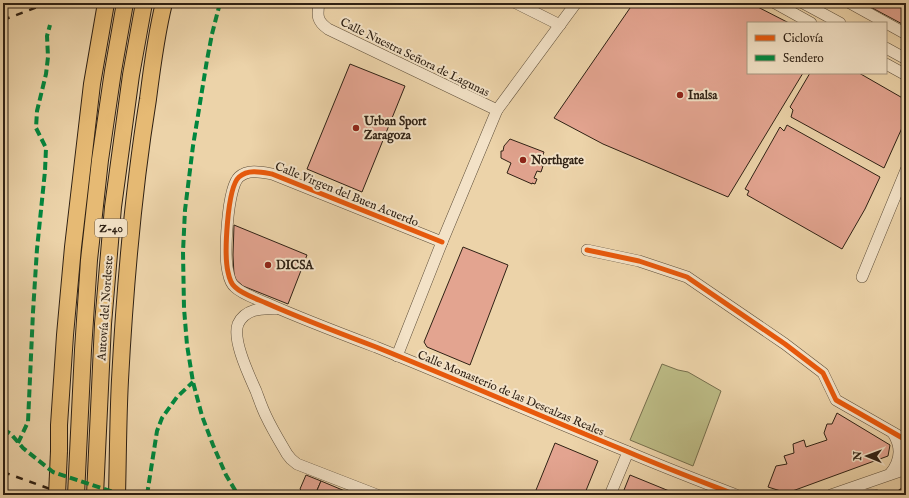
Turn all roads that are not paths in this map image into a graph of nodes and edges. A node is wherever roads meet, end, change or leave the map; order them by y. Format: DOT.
graph roads {
  1 [pos="106,3"];
  2 [pos="125,3"];
  3 [pos="144,3"];
  4 [pos="164,3"];
  5 [pos="319,3"];
  6 [pos="516,3"];
  7 [pos="576,3"];
  8 [pos="775,3"];
  9 [pos="804,3"];
  10 [pos="850,3"];
  11 [pos="810,22"];
  12 [pos="838,22"];
  13 [pos="884,22"];
  14 [pos="887,23"];
  15 [pos="560,25"];
  16 [pos="906,34"];
  17 [pos="887,49"];
  18 [pos="906,59"];
  19 [pos="887,65"];
  20 [pos="906,75"];
  21 [pos="497,110"];
  22 [pos="906,170"];
  23 [pos="442,242"];
  24 [pos="587,250"];
  25 [pos="862,277"];
  26 [pos="279,309"];
  27 [pos="397,356"];
  28 [pos="893,432"];
  29 [pos="906,440"];
  30 [pos="628,452"];
  31 [pos="906,469"];
  32 [pos="890,474"];
  33 [pos="832,494"];
  34 [pos="57,495"];
  35 [pos="76,495"];
  36 [pos="95,495"];
  37 [pos="117,495"];
  38 [pos="377,495"];
  39 [pos="610,495"];
  40 [pos="736,495"];
  41 [pos="875,495"];
  1 -- 34 [label="highway, bridge"];
  2 -- 35 [label="highway, Autovía del Nordeste / Z-40"];
  3 -- 36 [label="highway, Autovía del Nordeste / Z-40"];
  4 -- 37 [label="highway"];
  5 -- 21 [label="street, Calle Nuestra Señora de Lagunas"];
  6 -- 15 [label="street"];
  7 -- 15 [label="street"];
  8 -- 11 [label="street"];
  9 -- 12 [label="street"];
  10 -- 13 [label="street"];
  14 -- 16 [label="street"];
  15 -- 21 [label="street"];
  17 -- 18 [label="street"];
  19 -- 20 [label="street"];
  21 -- 23 [label="street"];
  22 -- 25 [label="street"];
  23 -- 26 [label="street, Calle Virgen del Buen Acuerdo"];
  23 -- 27 [label="street"];
  24 -- 28 [label="street"];
  26 -- 27 [label="street, Calle Monasterio de las Descalzas Reales"];
  26 -- 38 [label="street"];
  27 -- 30 [label="street, Calle Monasterio de las Descalzas Reales"];
  28 -- 29 [label="street"];
  28 -- 32 [label="street"];
  30 -- 39 [label="street"];
  30 -- 40 [label="street, Calle Monasterio de las Descalzas Reales"];
  31 -- 32 [label="street"];
  32 -- 33 [label="street"];
  33 -- 41 [label="street"];
}
